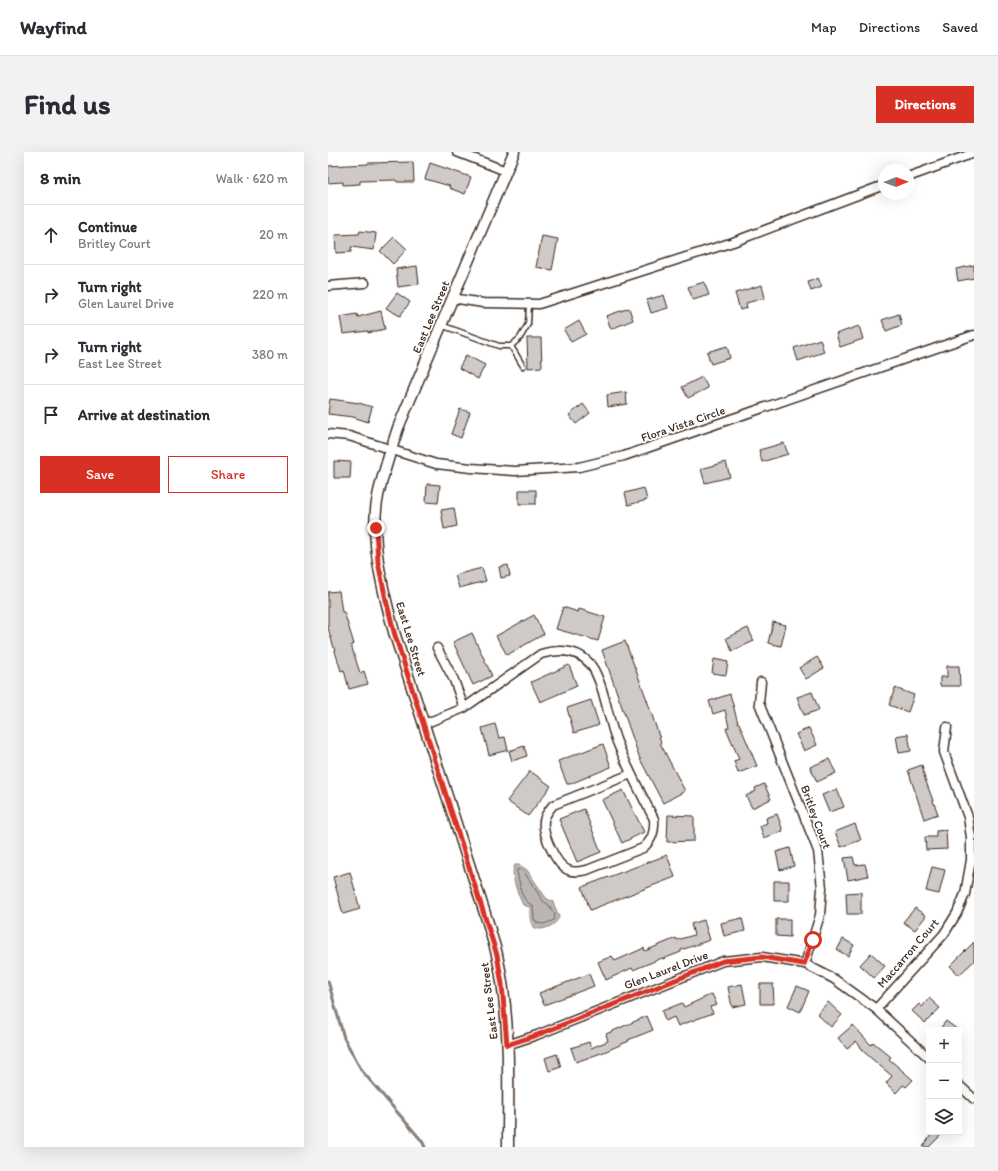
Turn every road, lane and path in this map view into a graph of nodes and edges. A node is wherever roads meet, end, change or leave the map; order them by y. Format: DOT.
graph roads {
  1 [pos="457,152"];
  2 [pos="514,152"];
  3 [pos="974,153"];
  4 [pos="506,171"];
  5 [pos="914,175"];
  6 [pos="878,187"];
  7 [pos="365,283"];
  8 [pos="328,286"];
  9 [pos="452,298"];
  10 [pos="529,304"];
  11 [pos="441,325"];
  12 [pos="974,335"];
  13 [pos="511,346"];
  14 [pos="523,366"];
  15 [pos="328,434"];
  16 [pos="391,450"];
  17 [pos="436,648"];
  18 [pos="761,682"];
  19 [pos="464,708"];
  20 [pos="424,724"];
  21 [pos="946,727"];
  22 [pos="631,774"];
  23 [pos="804,964"];
  24 [pos="876,1009"];
  25 [pos="507,1045"];
  26 [pos="926,1055"];
  27 [pos="962,1088"];
  28 [pos="974,1099"];
  29 [pos="508,1147"];
  1 -- 4 [label="street"];
  2 -- 4 [label="street, East Lee Street"];
  3 -- 5 [label="street"];
  4 -- 9 [label="street, East Lee Street"];
  6 -- 10 [label="street"];
  7 -- 8 [label="street"];
  9 -- 10 [label="street"];
  9 -- 11 [label="street, East Lee Street"];
  10 -- 13 [label="lane"];
  11 -- 13 [label="lane"];
  11 -- 16 [label="street, East Lee Street"];
  12 -- 16 [label="street, Flora Vista Circle"];
  13 -- 14 [label="lane"];
  15 -- 16 [label="street, Flora Vista Circle"];
  16 -- 20 [label="street, East Lee Street"];
  17 -- 19 [label="street"];
  18 -- 23 [label="street, Britley Court"];
  19 -- 20 [label="street"];
  19 -- 22 [label="street"];
  20 -- 25 [label="street, East Lee Street"];
  21 -- 24 [label="street, Maccarron Court"];
  22 -- 22 [label="street"];
  23 -- 24 [label="street, Glen Laurel Drive"];
  23 -- 25 [label="street, Glen Laurel Drive"];
  24 -- 26 [label="street, Glen Laurel Drive"];
  25 -- 29 [label="street, East Lee Street"];
  27 -- 28 [label="street"];
}
